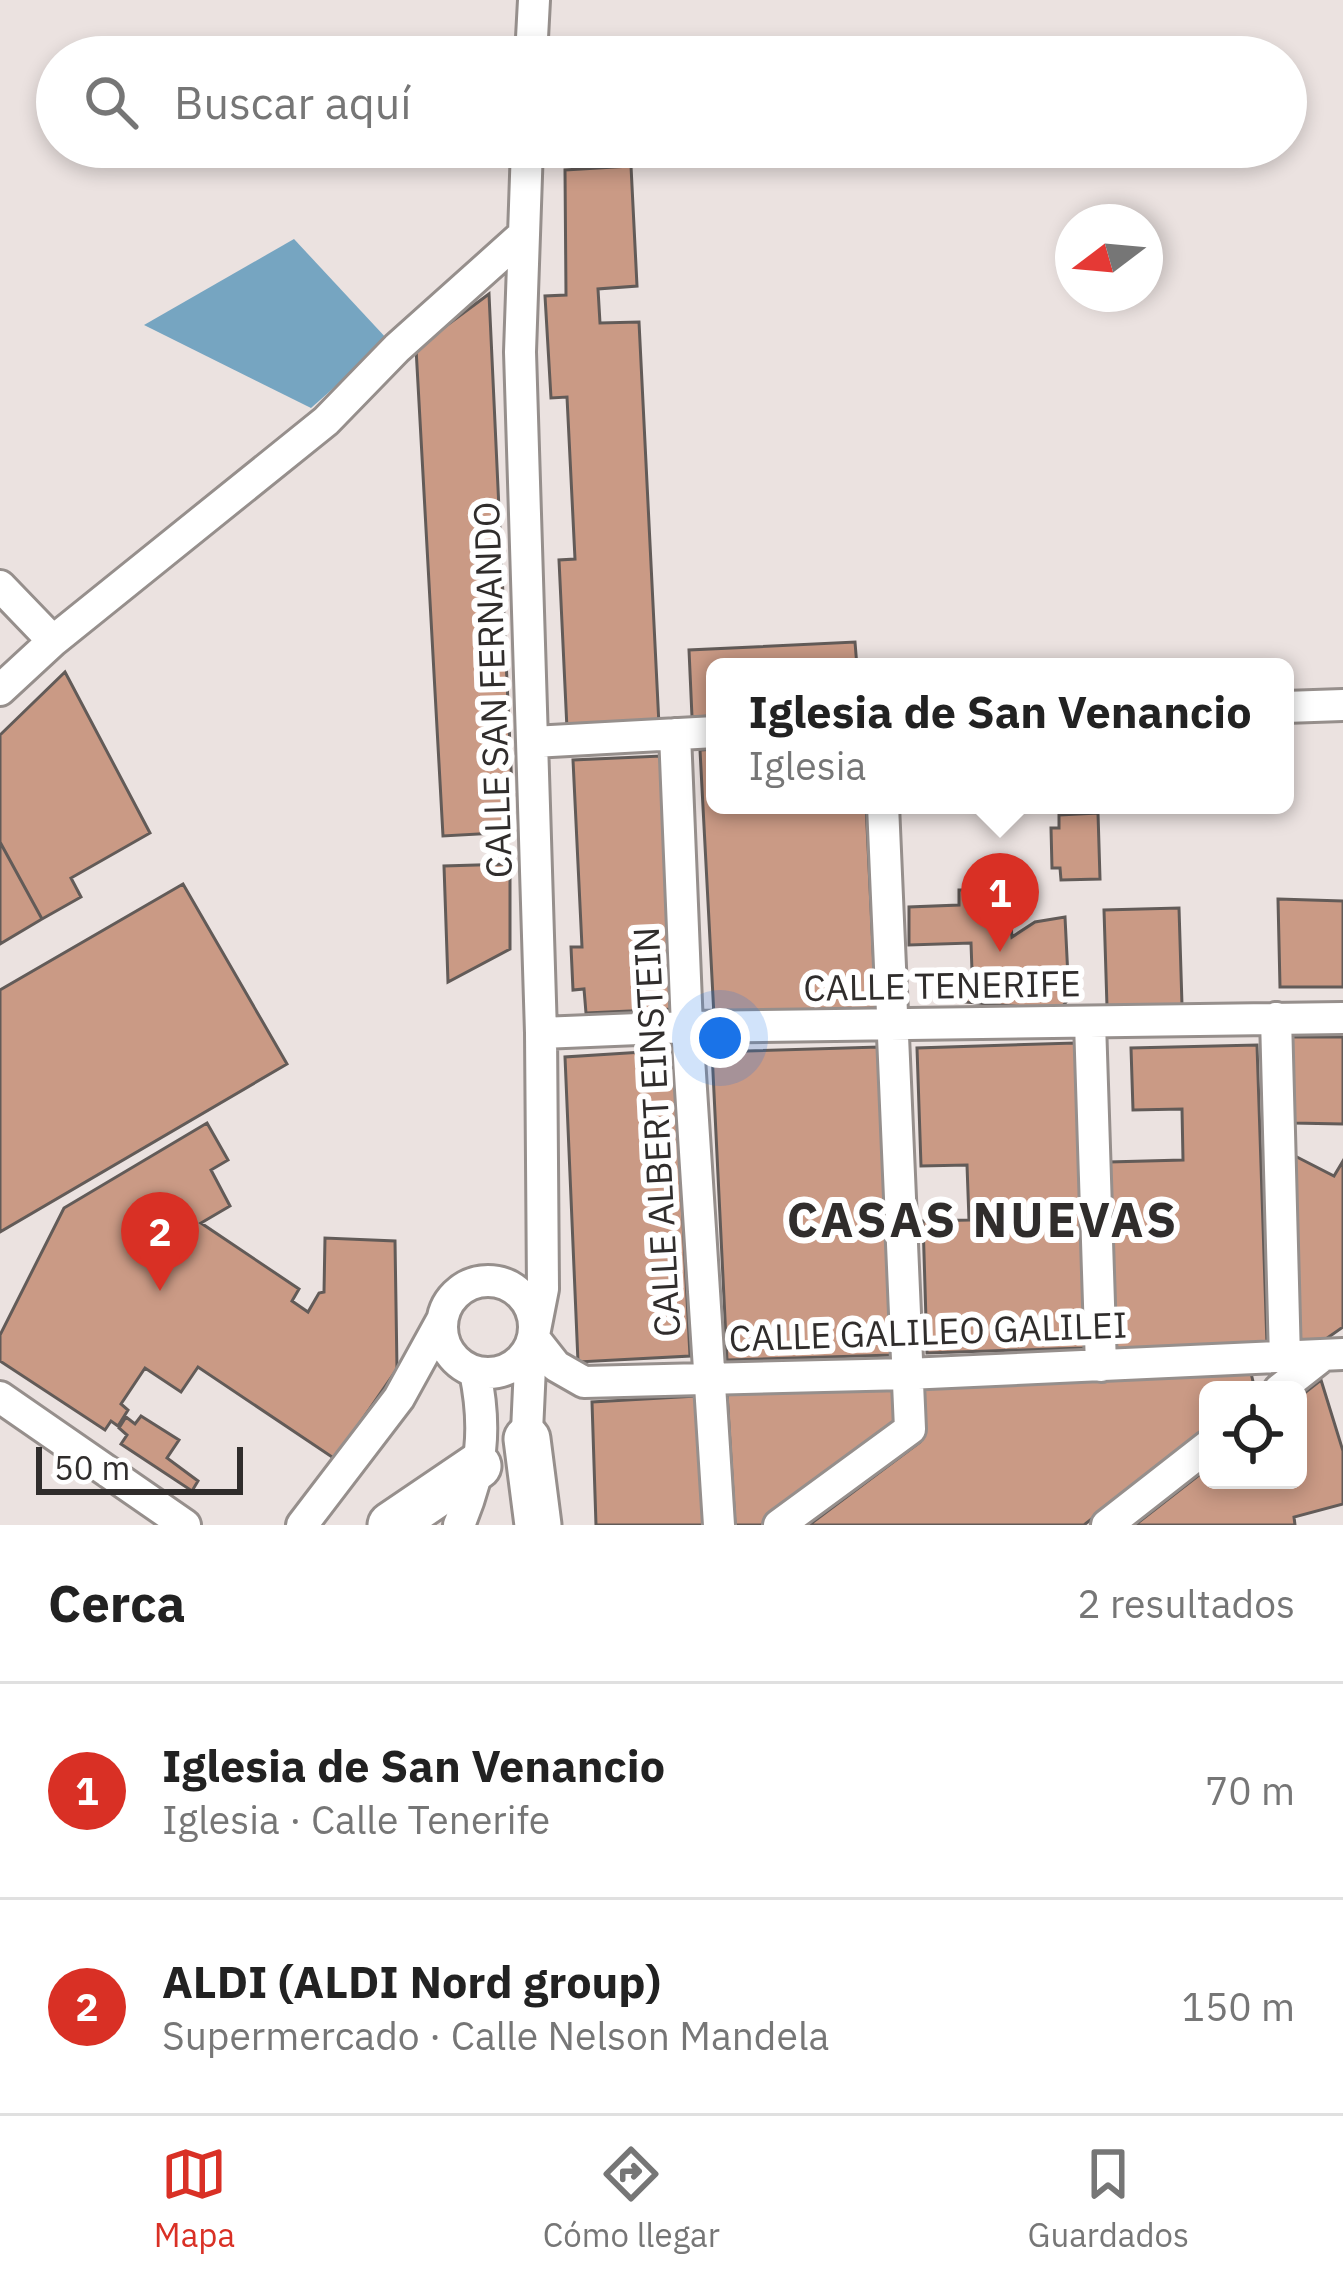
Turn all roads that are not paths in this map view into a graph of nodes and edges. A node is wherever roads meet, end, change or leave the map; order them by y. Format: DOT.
graph roads {
  1 [pos="534,0"];
  2 [pos="532,36"];
  3 [pos="525,168"];
  4 [pos="522,236"];
  5 [pos="0,586"];
  6 [pos="53,641"];
  7 [pos="0,690"];
  8 [pos="1343,704"];
  9 [pos="1294,707"];
  10 [pos="706,732"];
  11 [pos="675,734"];
  12 [pos="533,742"];
  13 [pos="883,814"];
  14 [pos="1276,1018"];
  15 [pos="1343,1018"];
  16 [pos="1090,1022"];
  17 [pos="892,1025"];
  18 [pos="687,1027"];
  19 [pos="542,1033"];
  20 [pos="542,1231"];
  21 [pos="488,1280"];
  22 [pos="442,1320"];
  23 [pos="533,1338"];
  24 [pos="1336,1350"];
  25 [pos="1285,1359"];
  26 [pos="1101,1366"];
  27 [pos="468,1368"];
  28 [pos="907,1374"];
  29 [pos="709,1377"];
  30 [pos="1292,1381"];
  31 [pos="0,1397"];
  32 [pos="399,1398"];
  33 [pos="527,1439"];
  34 [pos="1199,1453"];
  35 [pos="478,1466"];
  36 [pos="185,1525"];
  37 [pos="302,1525"];
  38 [pos="391,1525"];
  39 [pos="458,1525"];
  40 [pos="521,1525"];
  41 [pos="538,1525"];
  42 [pos="719,1525"];
  43 [pos="778,1525"];
  44 [pos="1107,1525"];
  1 -- 2 [label="street"];
  3 -- 4 [label="street, CALLE SAN FERNANDO"];
  4 -- 6 [label="street"];
  4 -- 12 [label="street, CALLE SAN FERNANDO"];
  5 -- 6 [label="street"];
  6 -- 7 [label="street"];
  8 -- 9 [label="street"];
  10 -- 11 [label="street"];
  11 -- 12 [label="street"];
  11 -- 18 [label="street, CALLE ALBERT EINSTEIN"];
  12 -- 19 [label="street, CALLE SAN FERNANDO"];
  13 -- 17 [label="street"];
  14 -- 15 [label="street, CALLE TENERIFE"];
  14 -- 16 [label="street, CALLE TENERIFE"];
  14 -- 25 [label="street"];
  16 -- 17 [label="street, CALLE TENERIFE"];
  16 -- 26 [label="street"];
  17 -- 18 [label="street, CALLE TENERIFE"];
  17 -- 28 [label="street"];
  18 -- 19 [label="street, CALLE TENERIFE"];
  18 -- 29 [label="street, CALLE ALBERT EINSTEIN"];
  19 -- 20 [label="street, CALLE SAN FERNANDO"];
  20 -- 21 [label="street"];
  20 -- 23 [label="street, CALLE SAN FERNANDO"];
  21 -- 22 [label="street"];
  21 -- 23 [label="street"];
  22 -- 27 [label="street"];
  22 -- 32 [label="street"];
  23 -- 27 [label="street"];
  23 -- 29 [label="street, CALLE GALILEO GALILEI"];
  23 -- 33 [label="street, CALLE SAN FERNANDO"];
  24 -- 25 [label="street, CALLE GALILEO GALILEI"];
  24 -- 30 [label="street"];
  25 -- 26 [label="street, CALLE GALILEO GALILEI"];
  26 -- 28 [label="street, CALLE GALILEO GALILEI"];
  27 -- 32 [label="street"];
  27 -- 35 [label="street"];
  28 -- 29 [label="street, CALLE GALILEO GALILEI"];
  28 -- 43 [label="street"];
  29 -- 42 [label="street, CALLE ALBERT EINSTEIN"];
  31 -- 36 [label="street"];
  32 -- 37 [label="street"];
  33 -- 40 [label="street, CALLE SAN FERNANDO"];
  33 -- 41 [label="highway"];
  34 -- 44 [label="street"];
  35 -- 38 [label="highway"];
  35 -- 39 [label="street"];
}
